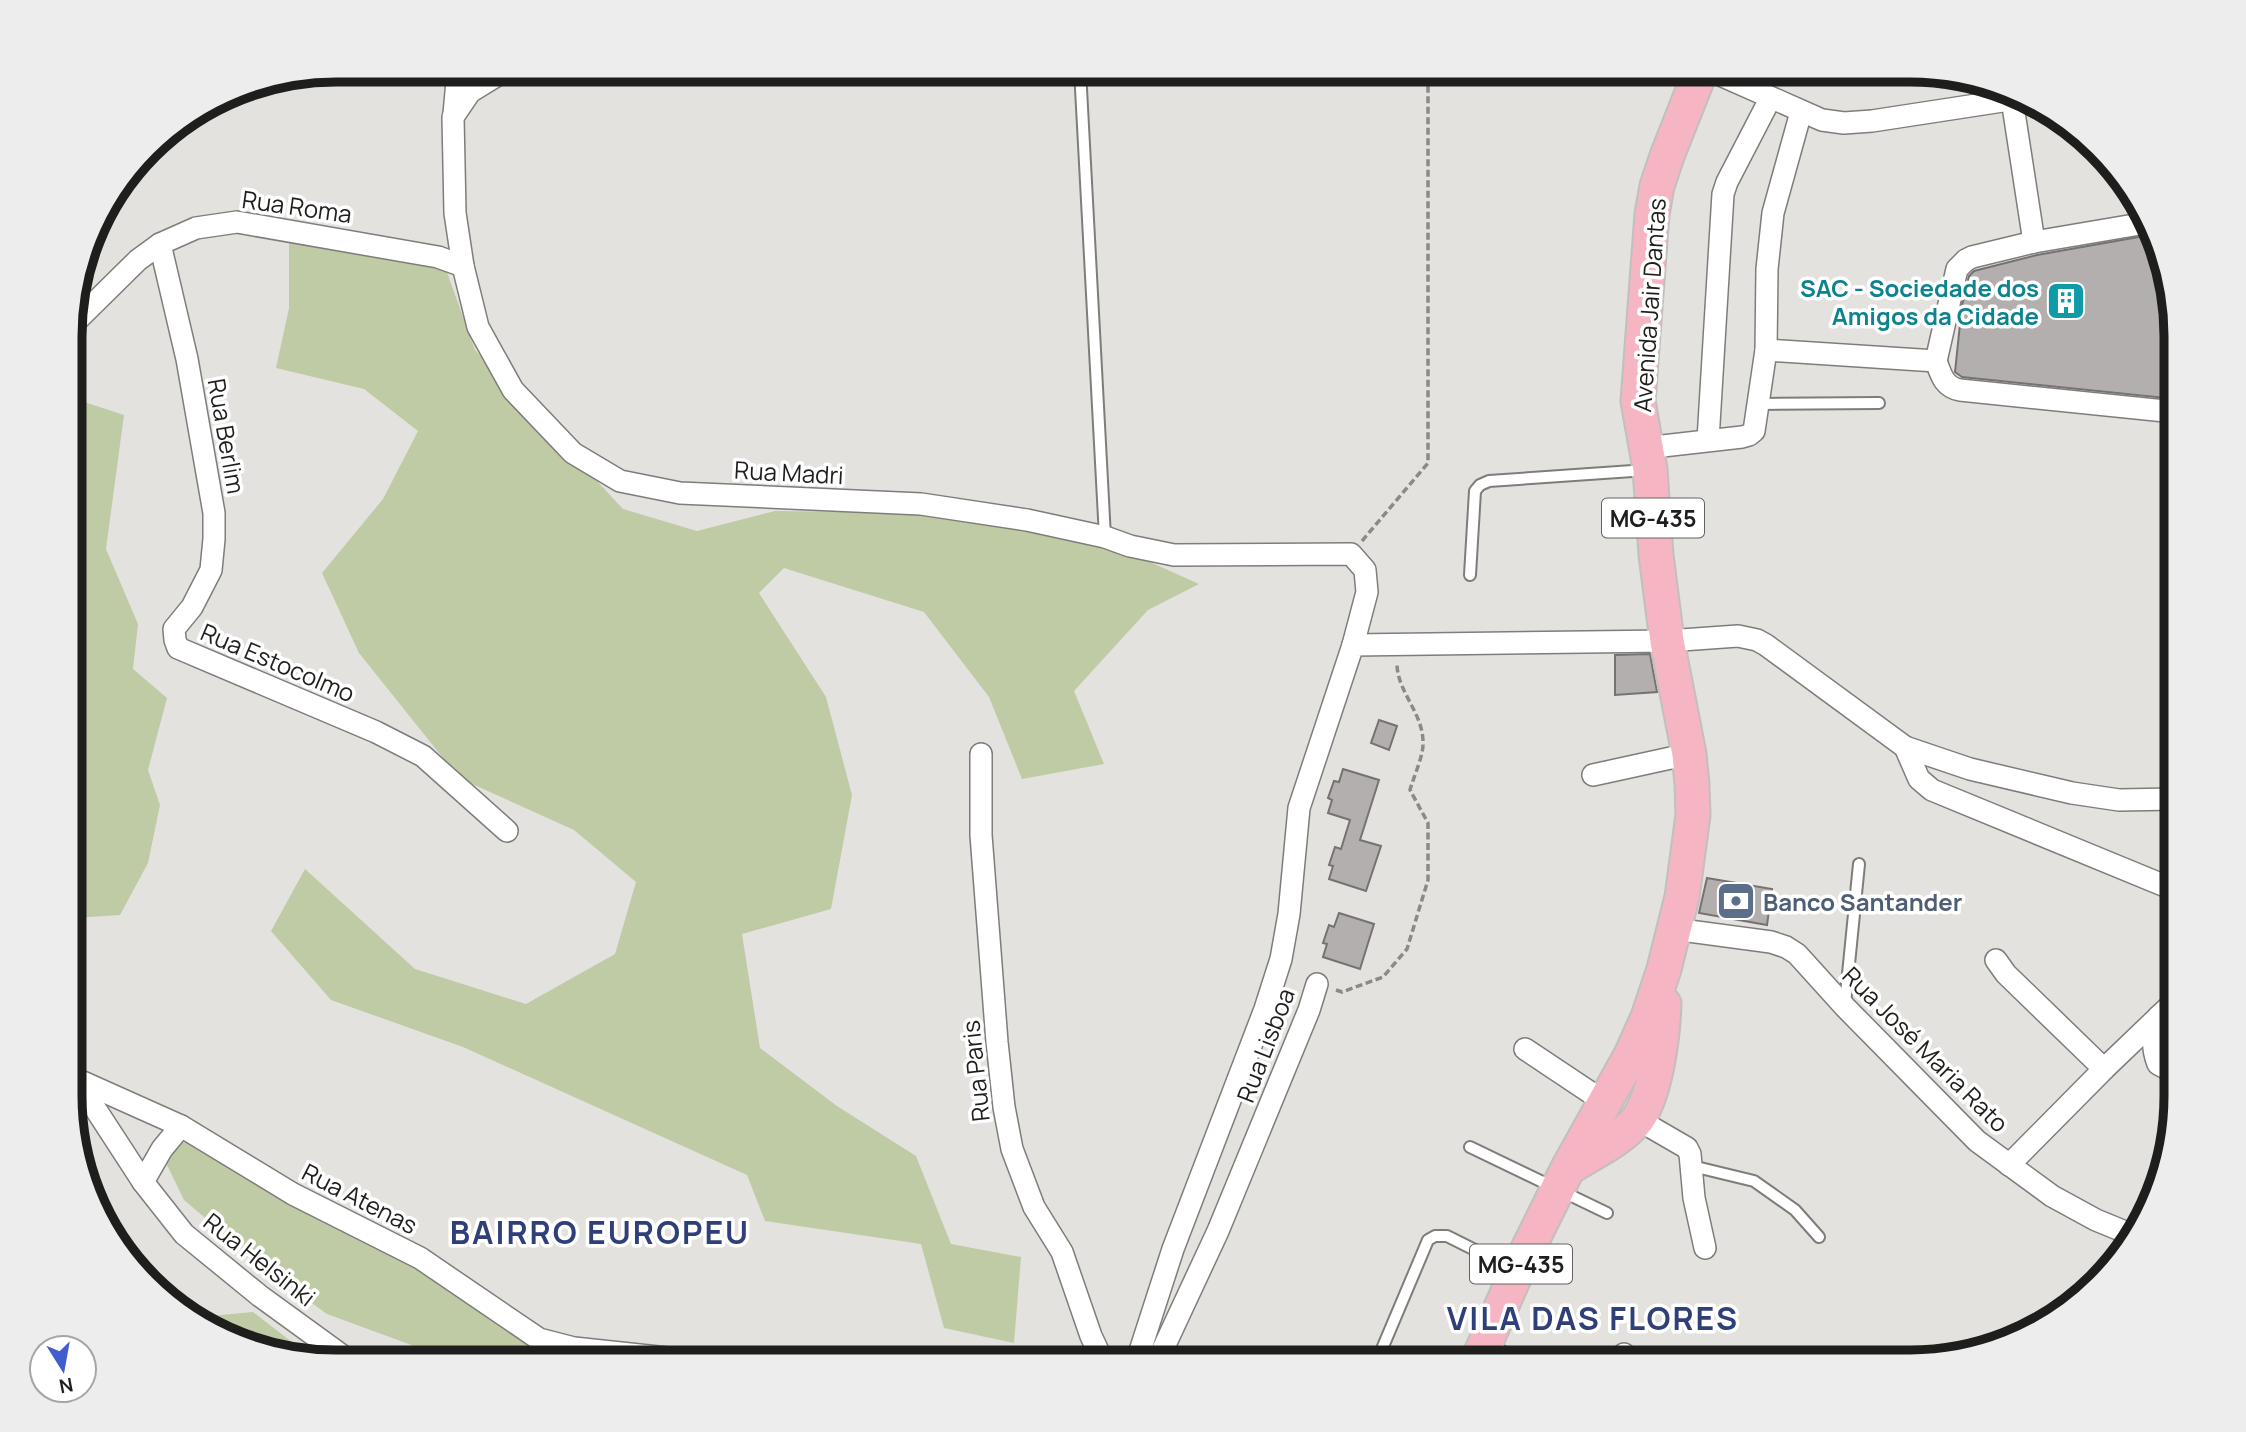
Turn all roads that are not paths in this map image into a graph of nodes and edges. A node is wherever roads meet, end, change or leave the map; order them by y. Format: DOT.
graph roads {
  1 [pos="457,82"];
  2 [pos="486,82"];
  3 [pos="1081,82"];
  4 [pos="1696,82"];
  5 [pos="1734,82"];
  6 [pos="1770,99"];
  7 [pos="2001,99"];
  8 [pos="2016,106"];
  9 [pos="1801,111"];
  10 [pos="453,117"];
  11 [pos="2138,224"];
  12 [pos="2034,242"];
  13 [pos="160,244"];
  14 [pos="463,266"];
  15 [pos="83,314"];
  16 [pos="1766,350"];
  17 [pos="1936,361"];
  18 [pos="1878,403"];
  19 [pos="1759,404"];
  20 [pos="2164,411"];
  21 [pos="1708,440"];
  22 [pos="1647,459"];
  23 [pos="1105,537"];
  24 [pos="1470,575"];
  25 [pos="174,629"];
  26 [pos="1667,641"];
  27 [pos="1353,645"];
  28 [pos="1905,747"];
  29 [pos="981,754"];
  30 [pos="1689,754"];
  31 [pos="1593,775"];
  32 [pos="2164,799"];
  33 [pos="507,831"];
  34 [pos="1859,864"];
  35 [pos="2164,885"];
  36 [pos="1674,929"];
  37 [pos="1996,960"];
  38 [pos="1664,969"];
  39 [pos="1317,984"];
  40 [pos="1845,1007"];
  41 [pos="2164,1011"];
  42 [pos="2159,1016"];
  43 [pos="1525,1049"];
  44 [pos="2164,1067"];
  45 [pos="2104,1069"];
  46 [pos="82,1079"];
  47 [pos="82,1087"];
  48 [pos="1606,1103"];
  49 [pos="1637,1119"];
  50 [pos="181,1126"];
  51 [pos="1470,1147"];
  52 [pos="2009,1165"];
  53 [pos="1692,1166"];
  54 [pos="1563,1179"];
  55 [pos="143,1182"];
  56 [pos="1607,1213"];
  57 [pos="2124,1232"];
  58 [pos="1819,1237"];
  59 [pos="1704,1248"];
  60 [pos="1517,1271"];
  61 [pos="334,1350"];
  62 [pos="593,1350"];
  63 [pos="1098,1350"];
  64 [pos="1151,1350"];
  65 [pos="1153,1350"];
  66 [pos="1382,1350"];
  67 [pos="1492,1350"];
  1 -- 10 [label="street, Rua Madri"];
  2 -- 10 [label="street"];
  3 -- 23 [label="lane"];
  4 -- 22 [label="main road, Avenida Jair Dantas / MG-435"];
  5 -- 6 [label="street"];
  6 -- 9 [label="street"];
  6 -- 21 [label="street"];
  7 -- 9 [label="street"];
  8 -- 12 [label="street"];
  9 -- 16 [label="street"];
  10 -- 14 [label="street, Rua Madri"];
  11 -- 12 [label="street"];
  12 -- 17 [label="street"];
  13 -- 14 [label="street, Rua Roma"];
  13 -- 15 [label="street, Rua Roma"];
  13 -- 25 [label="street, Rua Berlim"];
  14 -- 23 [label="street, Rua Madri"];
  16 -- 17 [label="street"];
  16 -- 19 [label="street"];
  17 -- 20 [label="street"];
  18 -- 19 [label="lane"];
  19 -- 21 [label="street"];
  21 -- 22 [label="street"];
  22 -- 24 [label="lane"];
  22 -- 26 [label="main road, Avenida Jair Dantas / MG-435"];
  23 -- 27 [label="street, Rua Madri"];
  25 -- 33 [label="street, Rua Estocolmo"];
  26 -- 27 [label="street"];
  26 -- 28 [label="street"];
  26 -- 30 [label="main road, Avenida Jair Dantas / MG-435"];
  27 -- 64 [label="street, Rua Lisboa"];
  28 -- 32 [label="street"];
  28 -- 35 [label="street"];
  29 -- 63 [label="street, Rua Paris"];
  30 -- 31 [label="street"];
  30 -- 36 [label="main road, Avenida Jair Dantas / MG-435"];
  34 -- 40 [label="lane"];
  36 -- 38 [label="main road, Avenida Jair Dantas / MG-435"];
  36 -- 40 [label="street, Rua José Maria Rato"];
  37 -- 45 [label="street"];
  38 -- 48 [label="main road, Avenida Jair Dantas / MG-435"];
  38 -- 49 [label="main road, Avenida Jair Dantas"];
  39 -- 65 [label="street, Rua Lisboa"];
  40 -- 52 [label="street, Rua José Maria Rato"];
  41 -- 42 [label="street"];
  42 -- 44 [label="street"];
  42 -- 45 [label="street"];
  43 -- 48 [label="street"];
  45 -- 52 [label="street"];
  46 -- 50 [label="street, Rua Atenas"];
  47 -- 55 [label="street, Rua Helsinki"];
  48 -- 54 [label="main road, Avenida Jair Dantas / MG-435"];
  49 -- 53 [label="street"];
  49 -- 54 [label="main road, Avenida Jair Dantas"];
  50 -- 55 [label="street"];
  50 -- 62 [label="street, Rua Atenas"];
  51 -- 54 [label="lane"];
  52 -- 57 [label="street, Rua José Maria Rato"];
  53 -- 58 [label="lane"];
  53 -- 59 [label="street"];
  54 -- 56 [label="lane"];
  54 -- 60 [label="main road, Avenida Jair Dantas / MG-435"];
  55 -- 61 [label="street, Rua Helsinki"];
  60 -- 66 [label="lane"];
  60 -- 67 [label="main road, Avenida Jair Dantas / MG-435"];
}
